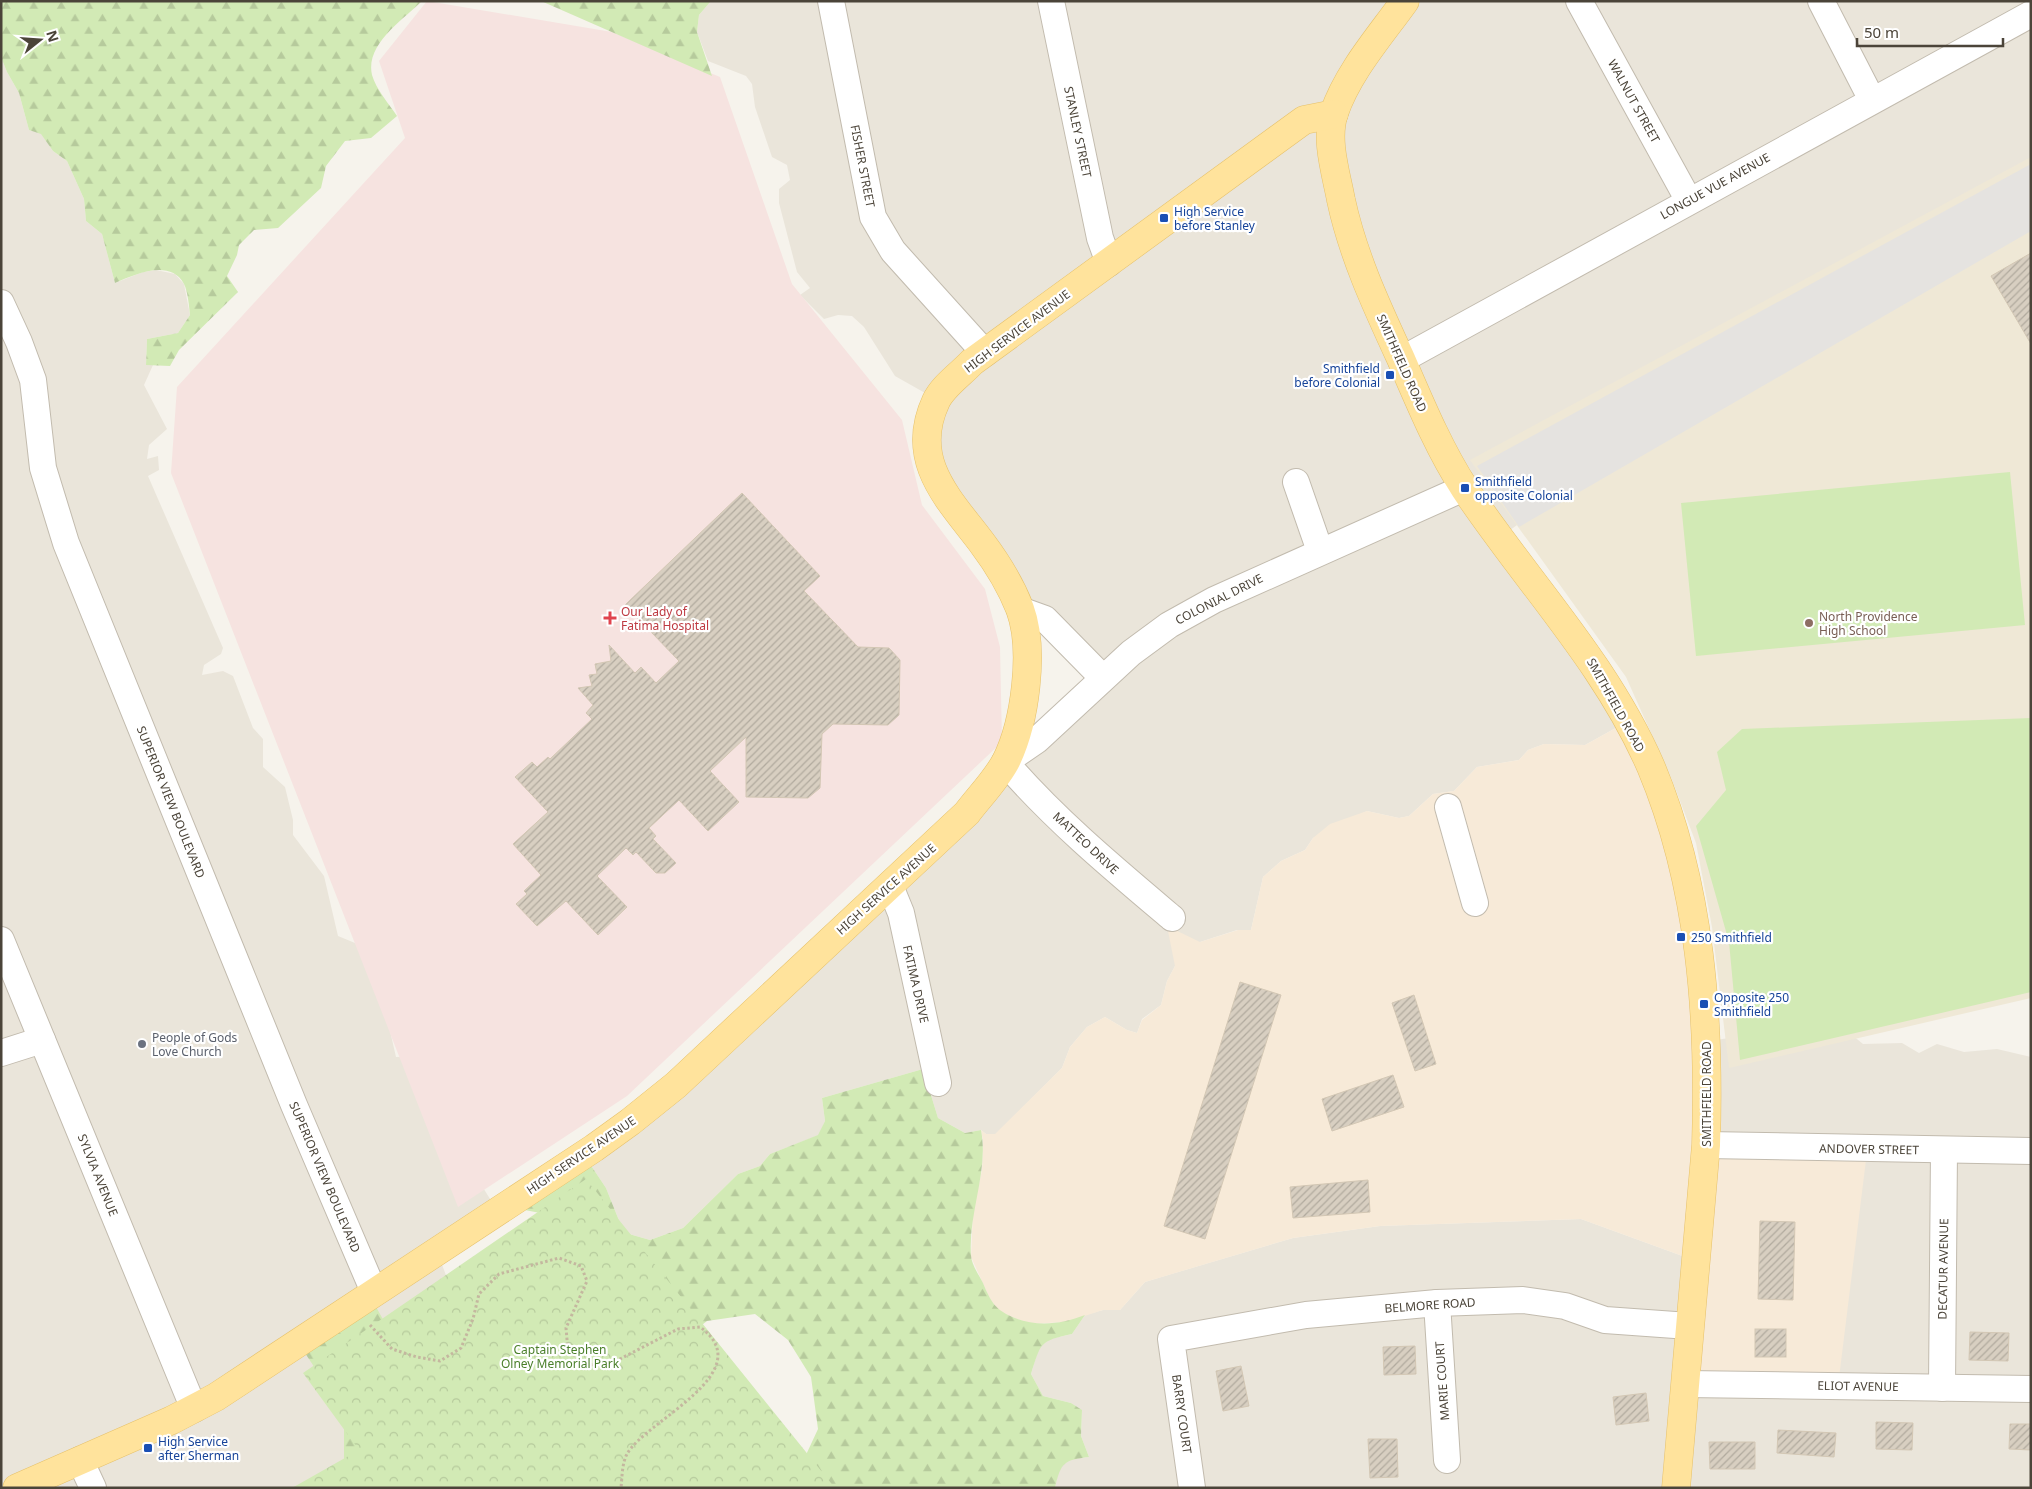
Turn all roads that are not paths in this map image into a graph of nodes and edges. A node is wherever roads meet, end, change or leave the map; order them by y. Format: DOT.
graph roads {
  1 [pos="830,1"];
  2 [pos="1051,1"];
  3 [pos="1405,1"];
  4 [pos="1579,1"];
  5 [pos="1821,1"];
  6 [pos="2031,14"];
  7 [pos="1872,100"];
  8 [pos="1334,114"];
  9 [pos="1689,201"];
  10 [pos="1109,263"];
  11 [pos="1,303"];
  12 [pos="984,353"];
  13 [pos="1401,360"];
  14 [pos="1296,482"];
  15 [pos="1464,488"];
  16 [pos="1320,551"];
  17 [pos="1020,610"];
  18 [pos="1103,678"];
  19 [pos="1005,762"];
  20 [pos="1448,807"];
  21 [pos="890,886"];
  22 [pos="1475,903"];
  23 [pos="1172,918"];
  24 [pos="1,940"];
  25 [pos="42,1040"];
  26 [pos="1,1053"];
  27 [pos="938,1083"];
  28 [pos="1706,1145"];
  29 [pos="1944,1150"];
  30 [pos="2031,1151"];
  31 [pos="374,1292"];
  32 [pos="1437,1303"];
  33 [pos="1689,1326"];
  34 [pos="1171,1339"];
  35 [pos="1686,1384"];
  36 [pos="1942,1388"];
  37 [pos="2031,1388"];
  38 [pos="194,1409"];
  39 [pos="80,1460"];
  40 [pos="1447,1460"];
  41 [pos="16,1488"];
  42 [pos="93,1488"];
  43 [pos="1192,1488"];
  44 [pos="1676,1488"];
  1 -- 12 [label="street, FISHER STREET"];
  2 -- 10 [label="street, STANLEY STREET"];
  3 -- 8 [label="main road, SMITHFIELD ROAD"];
  4 -- 9 [label="street, WALNUT STREET"];
  5 -- 7 [label="street"];
  6 -- 7 [label="street, LONGUE VUE AVENUE"];
  7 -- 9 [label="street, LONGUE VUE AVENUE"];
  8 -- 10 [label="main road, HIGH SERVICE AVENUE"];
  8 -- 13 [label="main road, SMITHFIELD ROAD"];
  9 -- 13 [label="street, LONGUE VUE AVENUE"];
  10 -- 12 [label="main road, HIGH SERVICE AVENUE"];
  11 -- 31 [label="street, SUPERIOR VIEW BOULEVARD"];
  12 -- 17 [label="main road, HIGH SERVICE AVENUE"];
  13 -- 15 [label="main road, SMITHFIELD ROAD"];
  14 -- 16 [label="street"];
  15 -- 16 [label="street, COLONIAL DRIVE"];
  15 -- 28 [label="main road, SMITHFIELD ROAD"];
  16 -- 18 [label="street, COLONIAL DRIVE"];
  17 -- 18 [label="street"];
  17 -- 19 [label="main road, HIGH SERVICE AVENUE"];
  18 -- 19 [label="street, COLONIAL DRIVE"];
  19 -- 21 [label="main road, HIGH SERVICE AVENUE"];
  19 -- 23 [label="street, MATTEO DRIVE"];
  20 -- 22 [label="street"];
  21 -- 27 [label="street, FATIMA DRIVE"];
  21 -- 31 [label="main road, HIGH SERVICE AVENUE"];
  24 -- 25 [label="street, SYLVIA AVENUE"];
  25 -- 26 [label="street"];
  25 -- 38 [label="street, SYLVIA AVENUE"];
  28 -- 29 [label="street, ANDOVER STREET"];
  28 -- 33 [label="main road, SMITHFIELD ROAD"];
  29 -- 30 [label="street, ANDOVER STREET"];
  29 -- 36 [label="street, DECATUR AVENUE"];
  31 -- 38 [label="main road, HIGH SERVICE AVENUE"];
  32 -- 33 [label="street, BELMORE ROAD"];
  32 -- 34 [label="street, BELMORE ROAD"];
  32 -- 40 [label="street, MARIE COURT"];
  33 -- 35 [label="main road, SMITHFIELD ROAD"];
  34 -- 43 [label="street, BARRY COURT"];
  35 -- 36 [label="street, ELIOT AVENUE"];
  35 -- 44 [label="main road, SMITHFIELD ROAD"];
  36 -- 37 [label="street, ELIOT AVENUE"];
  38 -- 39 [label="main road, HIGH SERVICE AVENUE"];
  39 -- 41 [label="main road, HIGH SERVICE AVENUE"];
  39 -- 42 [label="street"];
}
